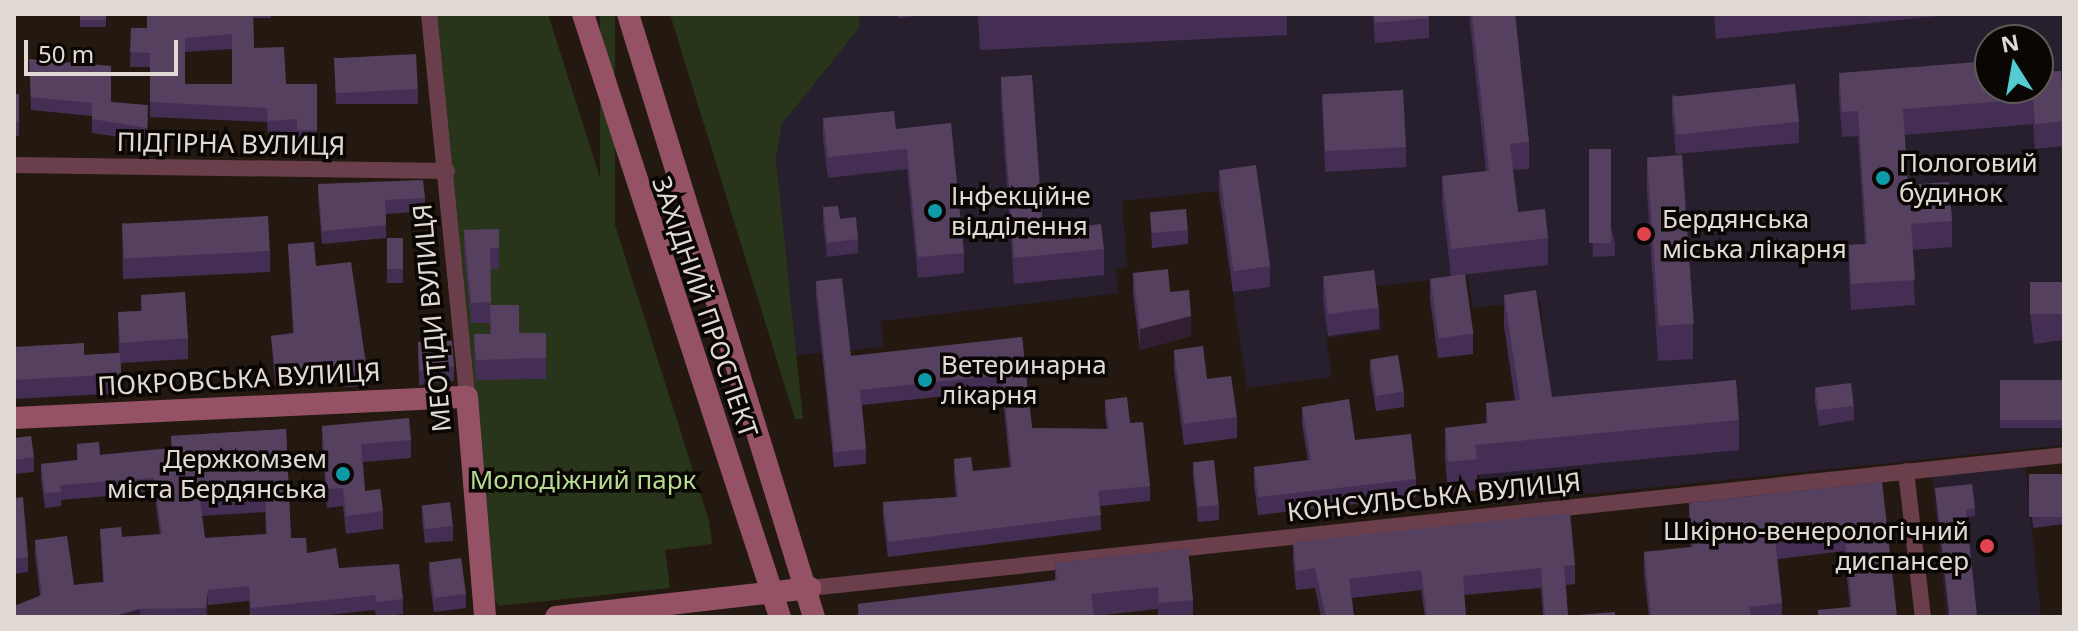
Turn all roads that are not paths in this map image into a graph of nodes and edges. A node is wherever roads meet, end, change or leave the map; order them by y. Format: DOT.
graph roads {
  1 [pos="429,14"];
  2 [pos="583,14"];
  3 [pos="628,14"];
  4 [pos="14,165"];
  5 [pos="447,171"];
  6 [pos="467,397"];
  7 [pos="14,418"];
  8 [pos="2064,455"];
  9 [pos="1906,471"];
  10 [pos="810,588"];
  11 [pos="772,593"];
  12 [pos="485,617"];
  13 [pos="556,617"];
  14 [pos="780,617"];
  15 [pos="814,617"];
  16 [pos="1923,617"];
  1 -- 5 [label="street, МЕОТІДИ ВУЛИЦЯ"];
  2 -- 11 [label="main road, ЗАХІДНИЙ ПРОСПЕКТ"];
  3 -- 10 [label="main road, ЗАХІДНИЙ ПРОСПЕКТ"];
  4 -- 5 [label="street, ПІДГІРНА ВУЛИЦЯ"];
  5 -- 6 [label="street, МЕОТІДИ ВУЛИЦЯ"];
  6 -- 7 [label="main road, ПОКРОВСЬКА ВУЛИЦЯ"];
  6 -- 12 [label="main road, МЕОТІДИ ВУЛИЦЯ"];
  8 -- 9 [label="street, КОНСУЛЬСЬКА ВУЛИЦЯ"];
  9 -- 10 [label="street, КОНСУЛЬСЬКА ВУЛИЦЯ"];
  9 -- 16 [label="street"];
  10 -- 11 [label="main road"];
  10 -- 15 [label="main road, ЗАХІДНИЙ ПРОСПЕКТ"];
  11 -- 13 [label="main road"];
  11 -- 14 [label="main road, ЗАХІДНИЙ ПРОСПЕКТ"];
}
